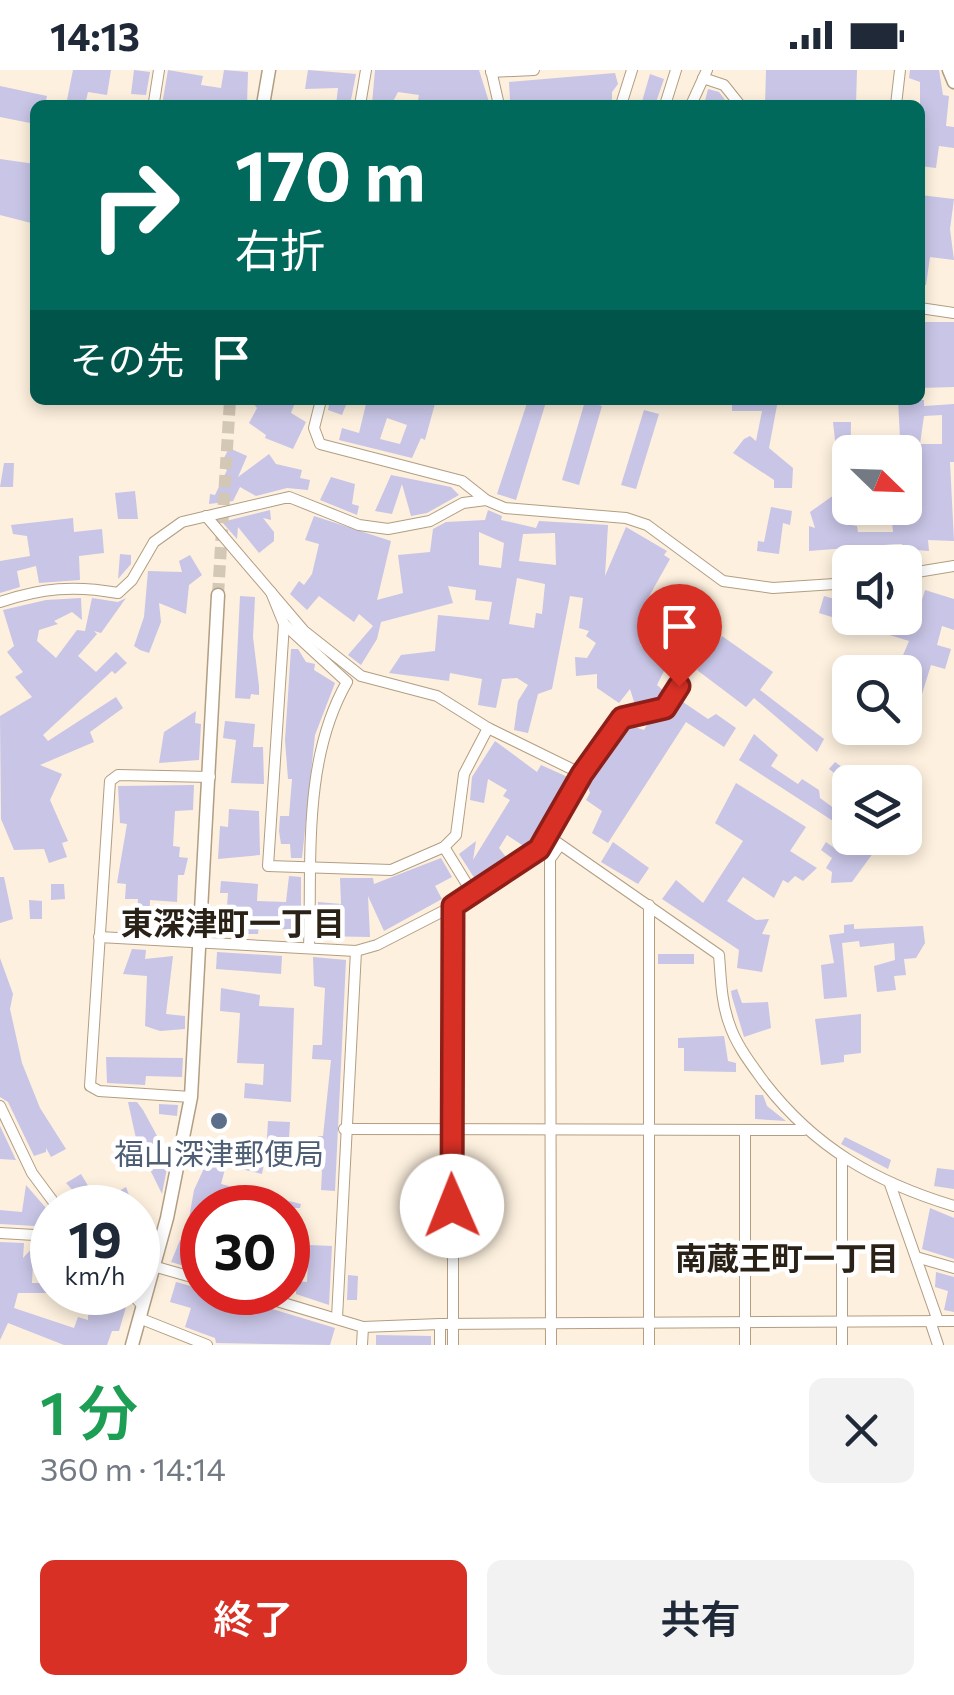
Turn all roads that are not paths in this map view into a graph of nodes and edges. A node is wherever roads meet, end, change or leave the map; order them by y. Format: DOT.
graph roads {
  1 [pos="159,70"];
  2 [pos="268,70"];
  3 [pos="366,70"];
  4 [pos="534,70"];
  5 [pos="632,70"];
  6 [pos="676,70"];
  7 [pos="900,70"];
  8 [pos="950,70"];
  9 [pos="491,71"];
  10 [pos="705,74"];
  11 [pos="954,82"];
  12 [pos="154,100"];
  13 [pos="264,100"];
  14 [pos="361,100"];
  15 [pos="498,100"];
  16 [pos="623,100"];
  17 [pos="667,100"];
  18 [pos="693,100"];
  19 [pos="735,100"];
  20 [pos="897,100"];
  21 [pos="925,309"];
  22 [pos="954,312"];
  23 [pos="320,405"];
  24 [pos="486,500"];
  25 [pos="206,516"];
  26 [pos="954,566"];
  27 [pos="922,571"];
  28 [pos="832,584"];
  29 [pos="272,592"];
  30 [pos="218,595"];
  31 [pos="0,602"];
  32 [pos="284,624"];
  33 [pos="679,686"];
  34 [pos="488,728"];
  35 [pos="582,774"];
  36 [pos="210,777"];
  37 [pos="548,836"];
  38 [pos="560,845"];
  39 [pos="444,847"];
  40 [pos="312,869"];
  41 [pos="473,894"];
  42 [pos="649,905"];
  43 [pos="453,906"];
  44 [pos="99,938"];
  45 [pos="201,941"];
  46 [pos="309,948"];
  47 [pos="356,950"];
  48 [pos="191,1097"];
  49 [pos="0,1106"];
  50 [pos="451,1128"];
  51 [pos="550,1129"];
  52 [pos="344,1130"];
  53 [pos="650,1130"];
  54 [pos="746,1130"];
  55 [pos="804,1130"];
  56 [pos="842,1159"];
  57 [pos="890,1184"];
  58 [pos="41,1185"];
  59 [pos="954,1206"];
  60 [pos="0,1232"];
  61 [pos="30,1234"];
  62 [pos="160,1240"];
  63 [pos="916,1257"];
  64 [pos="954,1268"];
  65 [pos="310,1310"];
  66 [pos="140,1315"];
  67 [pos="147,1315"];
  68 [pos="337,1318"];
  69 [pos="934,1321"];
  70 [pos="954,1321"];
  71 [pos="551,1322"];
  72 [pos="648,1322"];
  73 [pos="745,1322"];
  74 [pos="842,1322"];
  75 [pos="440,1324"];
  76 [pos="453,1324"];
  77 [pos="362,1327"];
  78 [pos="132,1345"];
  79 [pos="207,1345"];
  80 [pos="362,1345"];
  81 [pos="440,1345"];
  82 [pos="453,1345"];
  83 [pos="552,1345"];
  84 [pos="649,1345"];
  85 [pos="746,1345"];
  86 [pos="842,1345"];
  87 [pos="938,1345"];
  1 -- 12 [label="street"];
  2 -- 13 [label="street"];
  3 -- 14 [label="street"];
  4 -- 9 [label="street"];
  5 -- 16 [label="street"];
  6 -- 17 [label="street"];
  7 -- 20 [label="street"];
  8 -- 11 [label="street"];
  9 -- 15 [label="street"];
  10 -- 18 [label="street"];
  10 -- 19 [label="street"];
  21 -- 22 [label="street"];
  23 -- 24 [label="street"];
  24 -- 25 [label="street"];
  24 -- 28 [label="street"];
  25 -- 29 [label="street"];
  25 -- 31 [label="street"];
  26 -- 27 [label="street"];
  29 -- 32 [label="street"];
  29 -- 34 [label="street"];
  30 -- 36 [label="street"];
  32 -- 40 [label="street"];
  32 -- 40 [label="street"];
  33 -- 35 [label="street"];
  34 -- 35 [label="street"];
  34 -- 39 [label="street"];
  35 -- 37 [label="street"];
  36 -- 44 [label="street"];
  36 -- 45 [label="street"];
  37 -- 38 [label="street"];
  37 -- 41 [label="street"];
  38 -- 42 [label="street"];
  38 -- 51 [label="street"];
  39 -- 40 [label="street"];
  39 -- 41 [label="street"];
  40 -- 46 [label="street"];
  41 -- 43 [label="street"];
  42 -- 53 [label="street"];
  42 -- 55 [label="street"];
  43 -- 47 [label="street"];
  43 -- 50 [label="street"];
  44 -- 45 [label="street"];
  44 -- 48 [label="street"];
  45 -- 46 [label="street"];
  45 -- 48 [label="street"];
  46 -- 47 [label="street"];
  47 -- 52 [label="street"];
  48 -- 62 [label="street"];
  49 -- 58 [label="street"];
  50 -- 51 [label="street"];
  50 -- 52 [label="street"];
  50 -- 76 [label="street"];
  51 -- 53 [label="street"];
  51 -- 71 [label="street"];
  52 -- 68 [label="street"];
  53 -- 54 [label="street"];
  53 -- 72 [label="street"];
  54 -- 55 [label="street"];
  54 -- 73 [label="street"];
  55 -- 56 [label="street"];
  56 -- 57 [label="street"];
  56 -- 74 [label="street"];
  57 -- 59 [label="street"];
  57 -- 63 [label="street"];
  60 -- 61 [label="street"];
  63 -- 64 [label="street"];
  63 -- 69 [label="street"];
  65 -- 68 [label="street"];
  66 -- 78 [label="street"];
  67 -- 79 [label="street"];
  68 -- 77 [label="street"];
  69 -- 70 [label="street"];
  69 -- 74 [label="street"];
  69 -- 87 [label="street"];
  71 -- 72 [label="street"];
  71 -- 76 [label="street"];
  71 -- 83 [label="street"];
  72 -- 73 [label="street"];
  72 -- 84 [label="street"];
  73 -- 74 [label="street"];
  73 -- 85 [label="street"];
  74 -- 86 [label="street"];
  75 -- 76 [label="street"];
  75 -- 77 [label="street"];
  75 -- 81 [label="street"];
  76 -- 82 [label="street"];
  77 -- 80 [label="street"];
}
